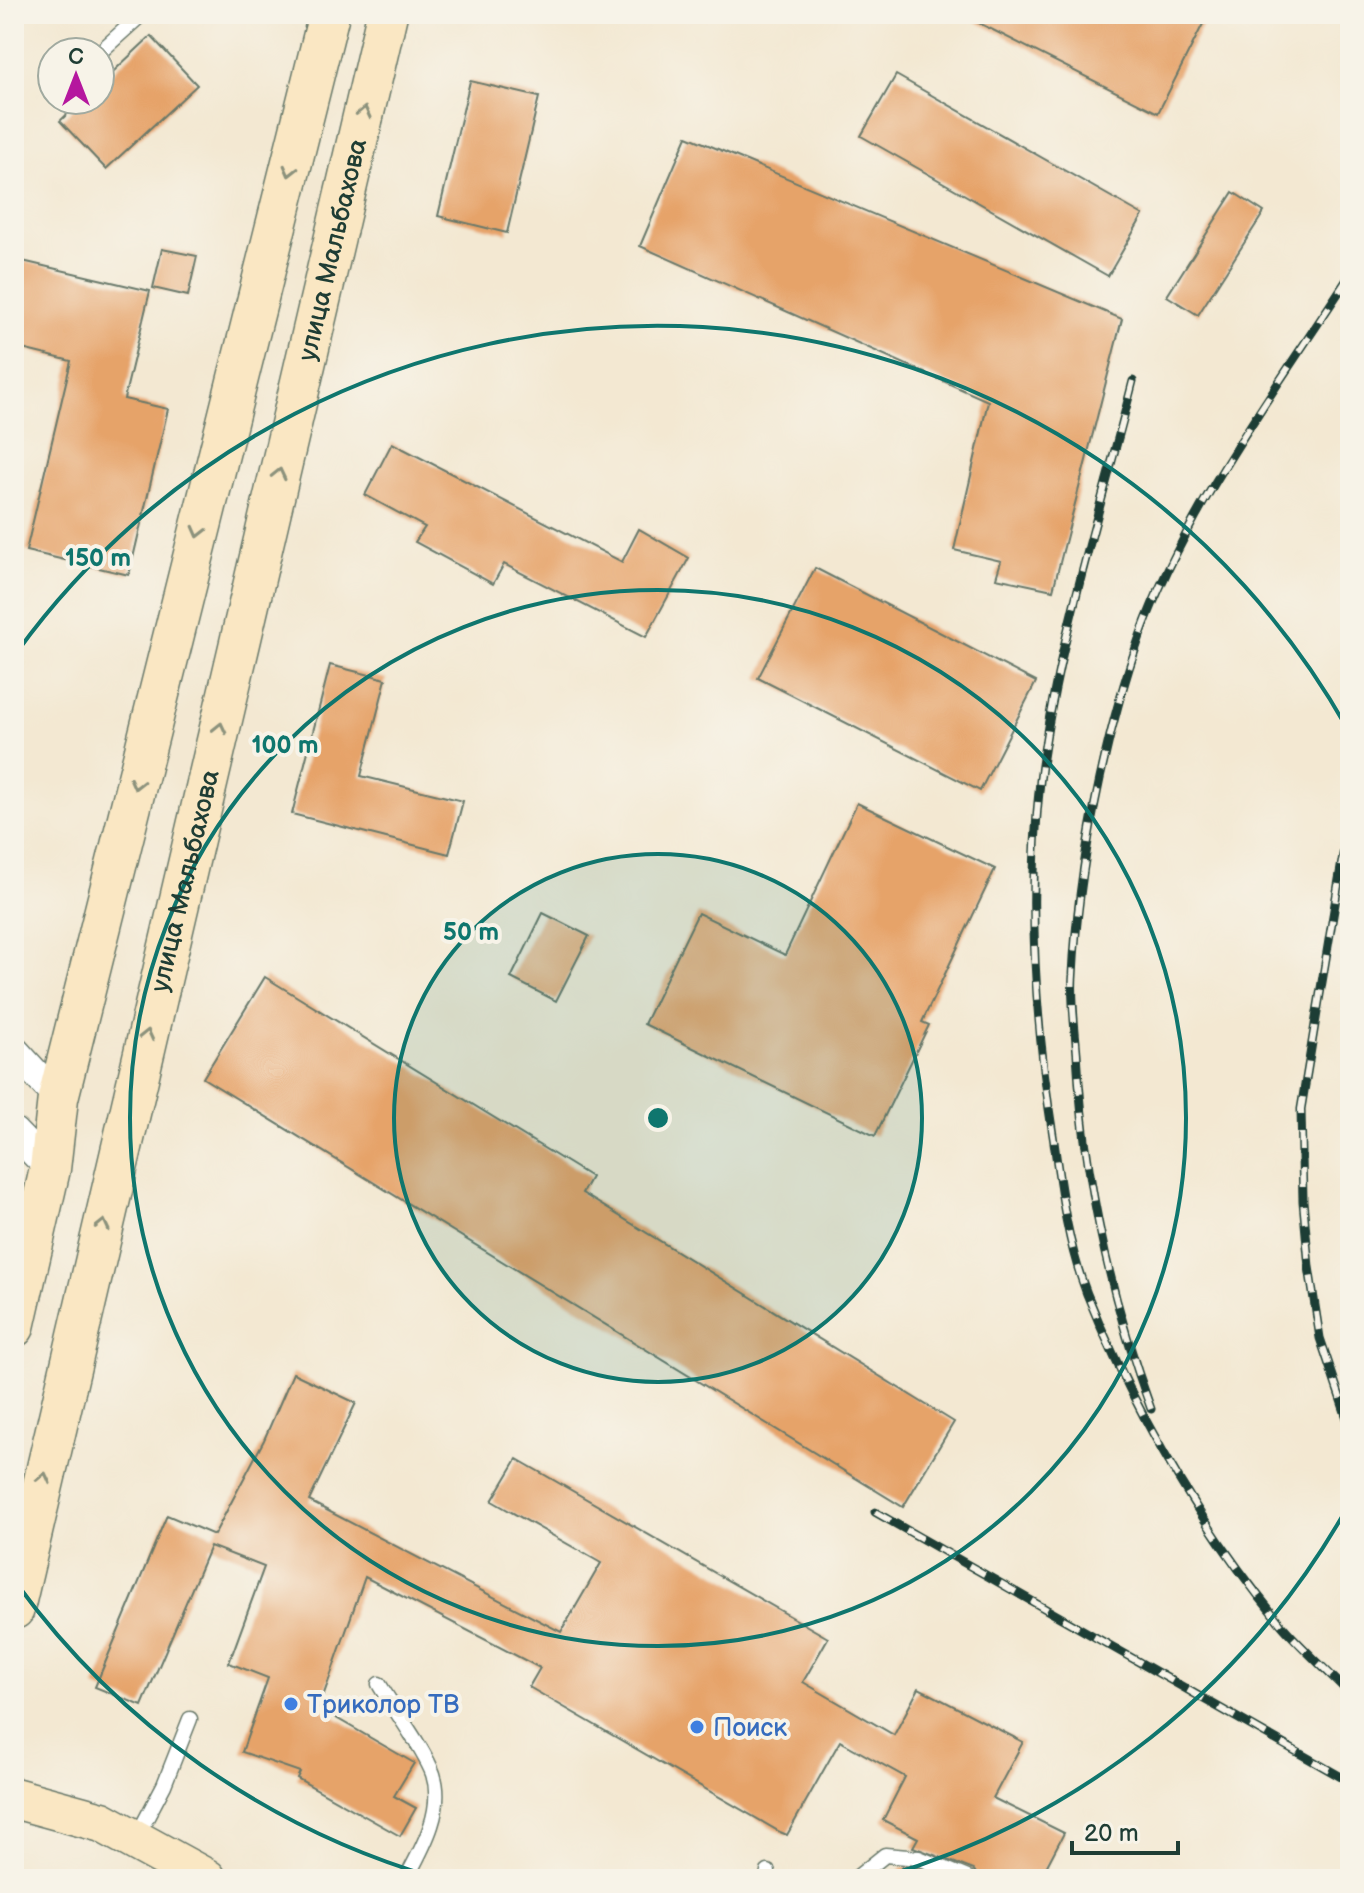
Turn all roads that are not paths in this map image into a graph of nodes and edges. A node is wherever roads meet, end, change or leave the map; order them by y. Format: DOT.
graph roads {
  1 [pos="142,14"];
  2 [pos="329,14"];
  3 [pos="387,14"];
  4 [pos="116,38"];
  5 [pos="14,1050"];
  6 [pos="58,1098"];
  7 [pos="14,1132"];
  8 [pos="50,1169"];
  9 [pos="14,1327"];
  10 [pos="14,1609"];
  11 [pos="379,1684"];
  12 [pos="190,1719"];
  13 [pos="14,1798"];
  14 [pos="135,1840"];
  15 [pos="206,1879"];
  16 [pos="406,1879"];
  17 [pos="855,1879"];
  18 [pos="970,1879"];
  1 -- 4 [label="lane"];
  2 -- 6 [label="main road, one-way"];
  10 -- 3 [label="main road, улица Мальбахова, one-way"];
  5 -- 6 [label="street"];
  6 -- 8 [label="main road"];
  7 -- 8 [label="street"];
  8 -- 9 [label="main road"];
  11 -- 16 [label="lane"];
  12 -- 14 [label="lane"];
  13 -- 14 [label="main road"];
  14 -- 15 [label="main road"];
  17 -- 18 [label="lane"];
}
